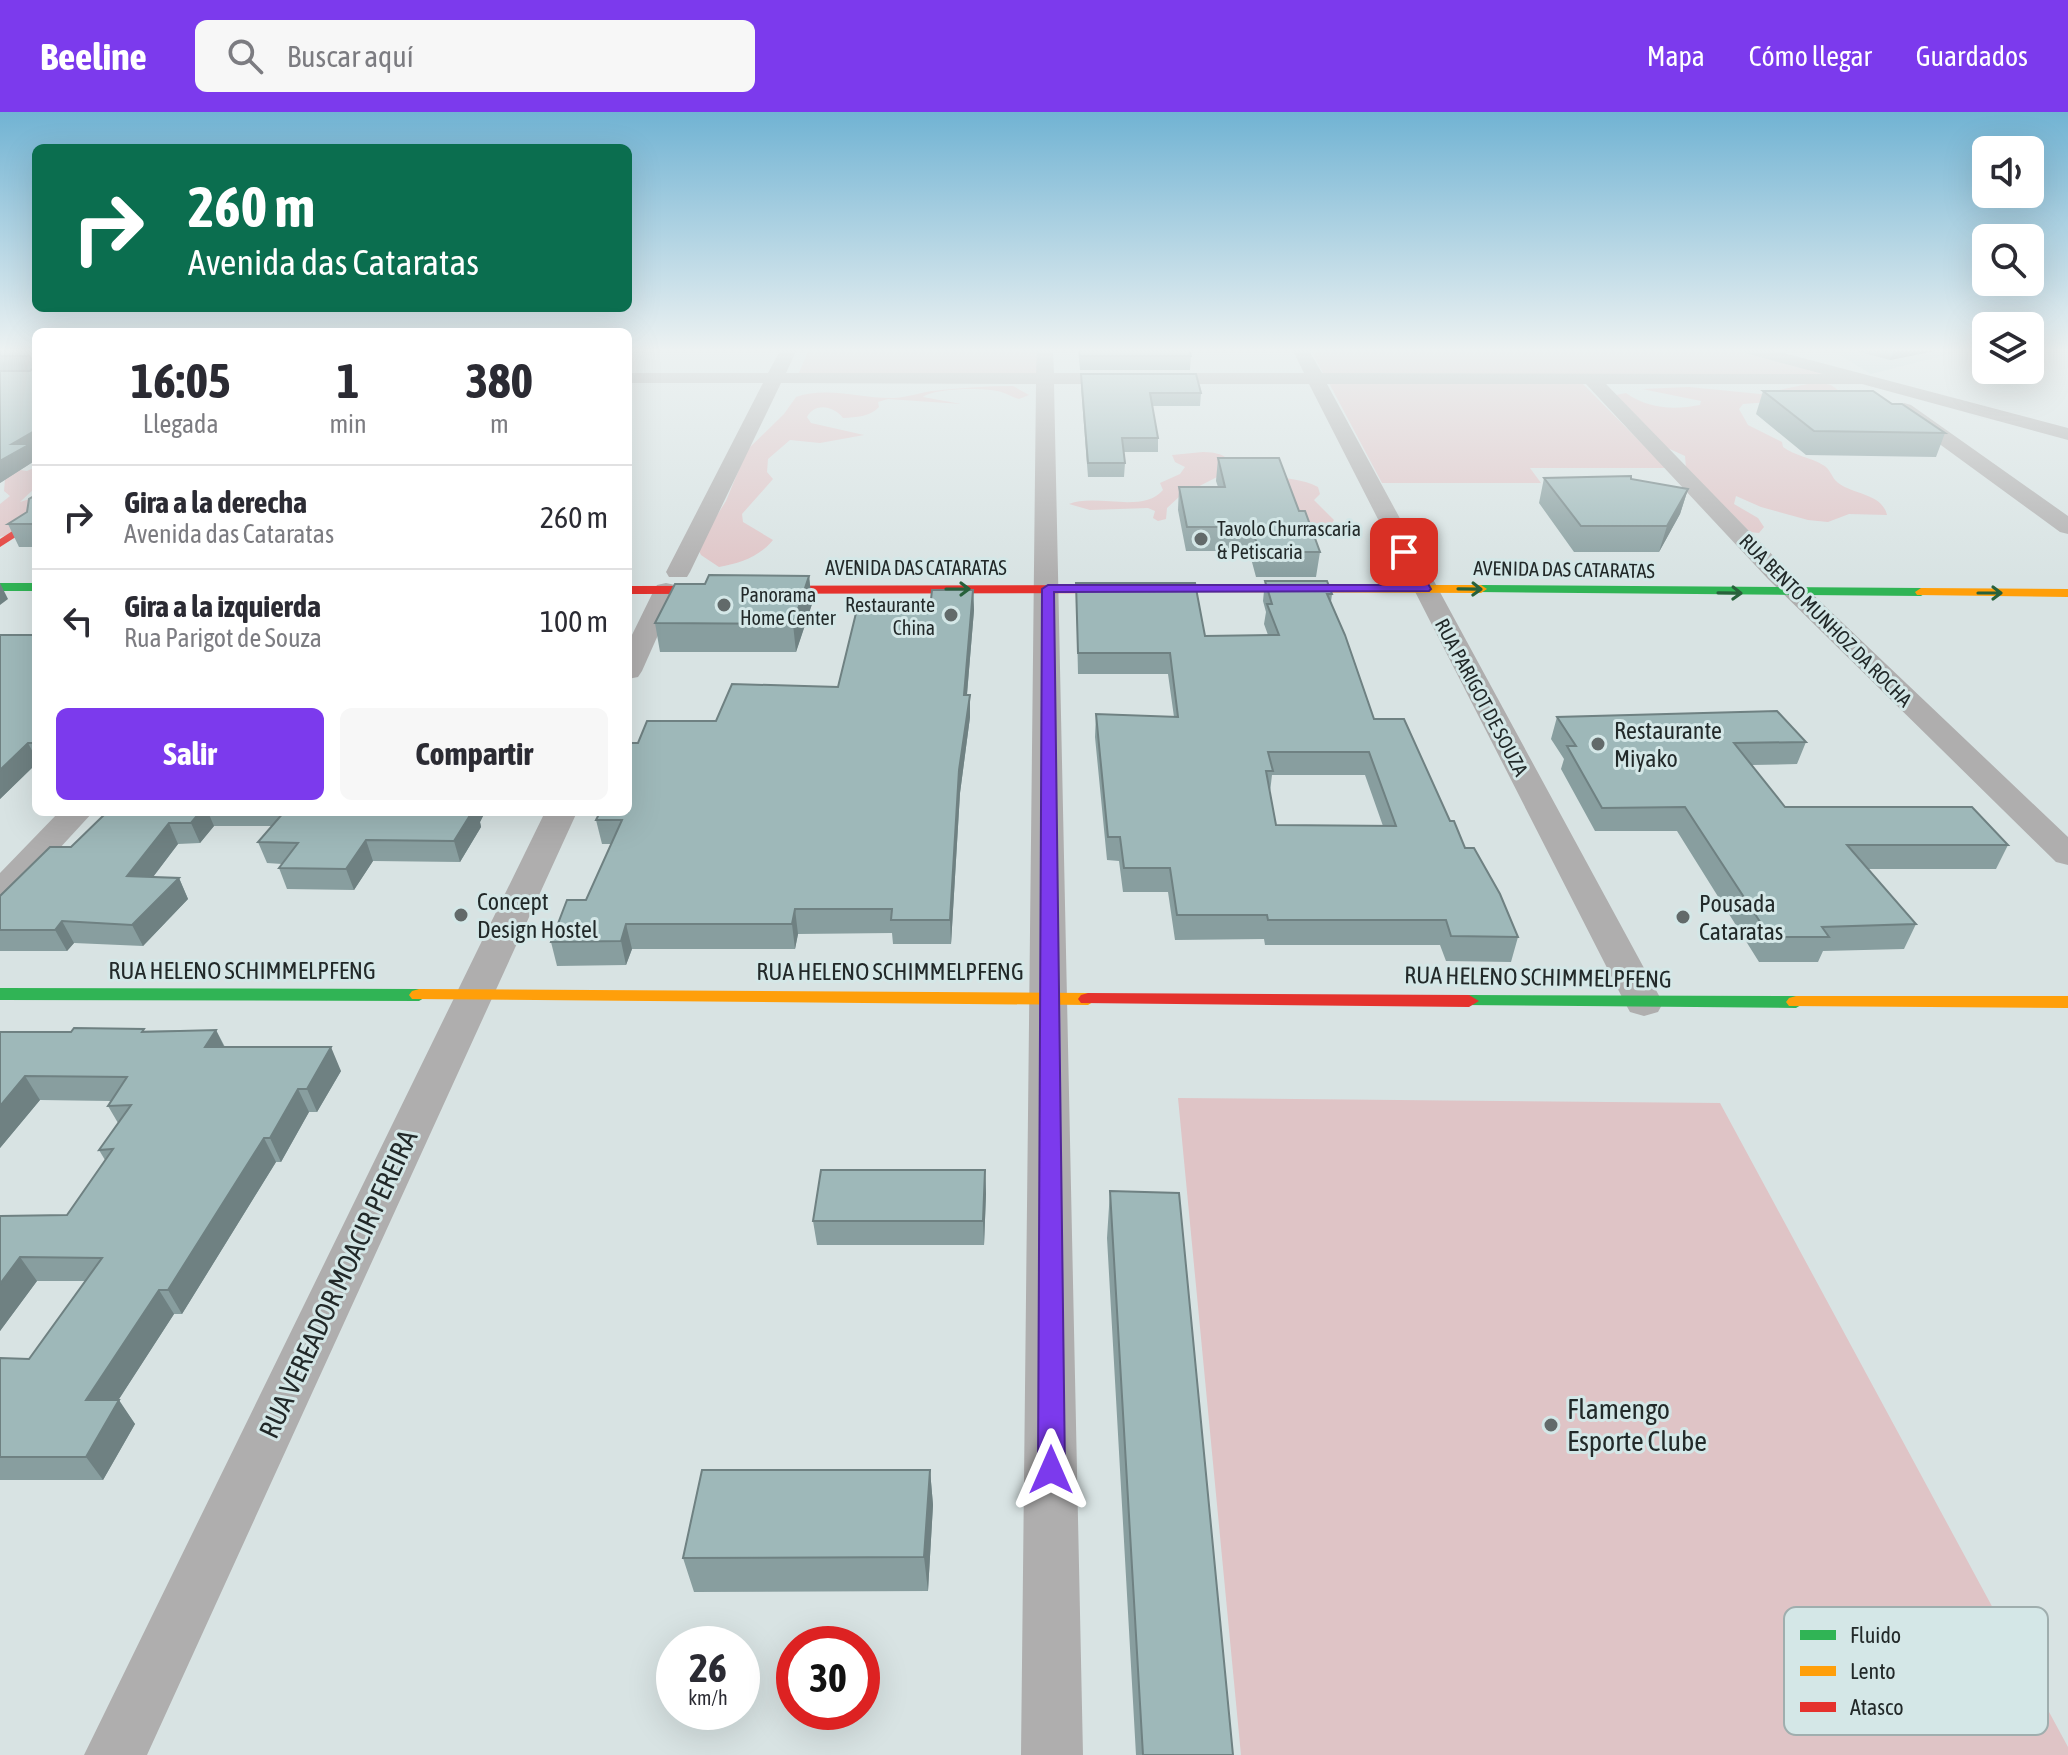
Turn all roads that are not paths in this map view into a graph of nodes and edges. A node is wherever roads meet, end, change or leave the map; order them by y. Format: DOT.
graph roads {
  1 [pos="750,426"];
  2 [pos="1046,426"];
  3 [pos="1340,426"];
  4 [pos="1636,426"];
  5 [pos="1927,426"];
  6 [pos="2037,426"];
  7 [pos="2068,434"];
  8 [pos="32,522"];
  9 [pos="2068,527"];
  10 [pos="0,544"];
  11 [pos="0,572"];
  12 [pos="32,572"];
  13 [pos="632,572"];
  14 [pos="1777,574"];
  15 [pos="2037,574"];
  16 [pos="1047,580"];
  17 [pos="1419,580"];
  18 [pos="672,581"];
  19 [pos="0,587"];
  20 [pos="32,587"];
  21 [pos="632,589"];
  22 [pos="2068,593"];
  23 [pos="1797,594"];
  24 [pos="632,663"];
  25 [pos="73,816"];
  26 [pos="559,816"];
  27 [pos="2068,855"];
  28 [pos="0,893"];
  29 [pos="476,993"];
  30 [pos="0,994"];
  31 [pos="1050,996"];
  32 [pos="2068,1002"];
  33 [pos="1644,1003"];
  34 [pos="115,1755"];
  35 [pos="1052,1755"];
  1 -- 18 [label="street"];
  2 -- 16 [label="street"];
  3 -- 17 [label="street, RUA PARIGOT DE SOUZA"];
  4 -- 14 [label="street, RUA BENTO MUNHOZ DA ROCHA"];
  5 -- 9 [label="street"];
  6 -- 7 [label="street"];
  8 -- 10 [label="main road"];
  11 -- 12 [label="main road"];
  13 -- 18 [label="main road, AVENIDA DAS CATARATAS"];
  14 -- 15 [label="main road, AVENIDA DAS CATARATAS"];
  14 -- 17 [label="main road, AVENIDA DAS CATARATAS"];
  14 -- 23 [label="street, RUA BENTO MUNHOZ DA ROCHA"];
  16 -- 17 [label="main road, AVENIDA DAS CATARATAS"];
  16 -- 18 [label="main road, AVENIDA DAS CATARATAS"];
  16 -- 31 [label="street"];
  17 -- 23 [label="main road, AVENIDA DAS CATARATAS, one-way"];
  17 -- 33 [label="street, RUA PARIGOT DE SOUZA"];
  18 -- 21 [label="main road, AVENIDA DAS CATARATAS"];
  18 -- 24 [label="street"];
  19 -- 20 [label="main road"];
  23 -- 22 [label="main road, AVENIDA DAS CATARATAS, one-way"];
  23 -- 27 [label="street, RUA BENTO MUNHOZ DA ROCHA"];
  25 -- 28 [label="street"];
  26 -- 29 [label="street, RUA VEREADOR MOACIR PEREIRA"];
  29 -- 30 [label="main road, RUA HELENO SCHIMMELPFENG"];
  29 -- 31 [label="main road, RUA HELENO SCHIMMELPFENG"];
  29 -- 34 [label="street, RUA VEREADOR MOACIR PEREIRA"];
  31 -- 33 [label="main road, RUA HELENO SCHIMMELPFENG"];
  31 -- 35 [label="street"];
  32 -- 33 [label="main road, RUA HELENO SCHIMMELPFENG"];
}
